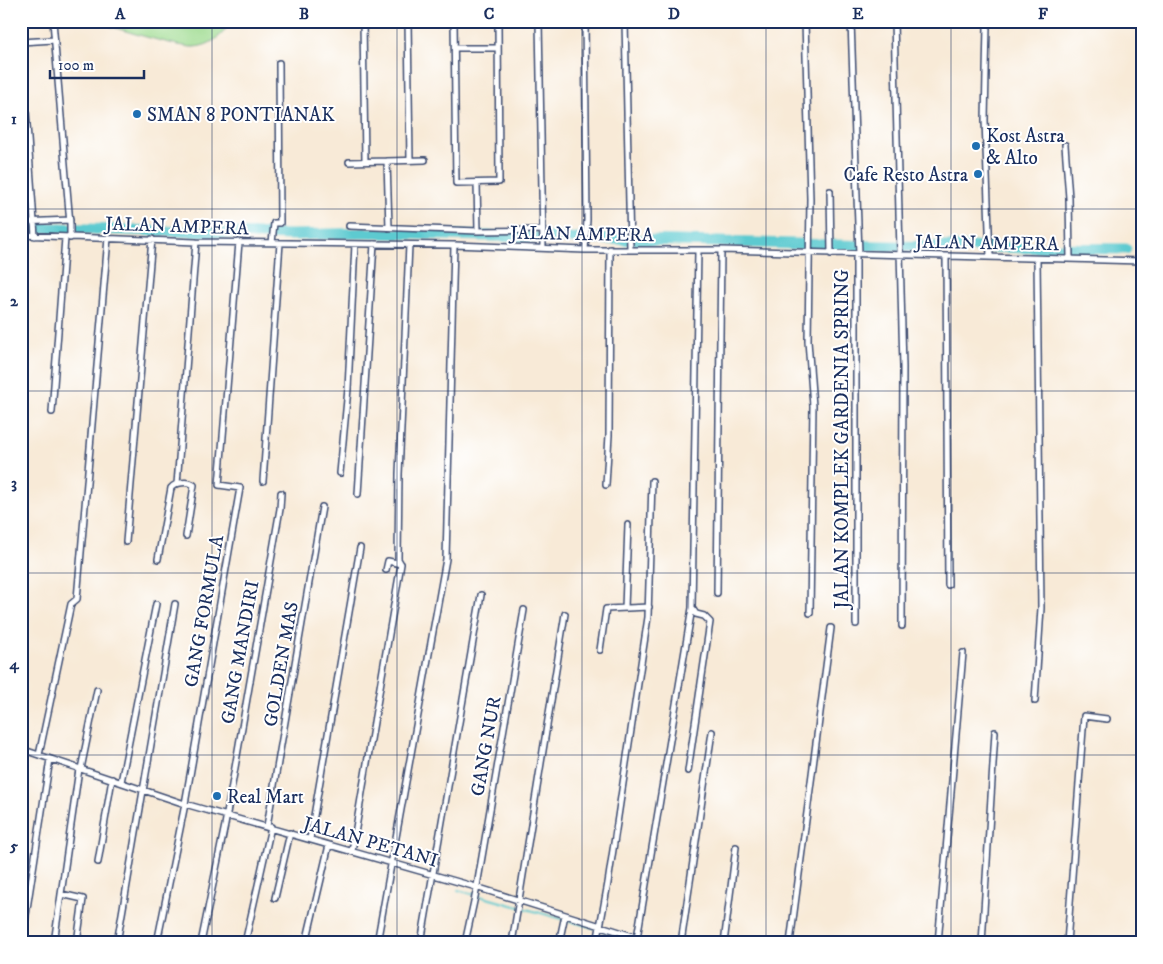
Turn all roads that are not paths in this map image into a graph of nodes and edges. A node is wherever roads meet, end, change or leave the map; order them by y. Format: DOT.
graph roads {
  1 [pos="53,21"];
  2 [pos="363,21"];
  3 [pos="408,21"];
  4 [pos="454,21"];
  5 [pos="498,21"];
  6 [pos="539,21"];
  7 [pos="585,21"];
  8 [pos="625,21"];
  9 [pos="805,21"];
  10 [pos="851,21"];
  11 [pos="894,21"];
  12 [pos="987,26"];
  13 [pos="54,40"];
  14 [pos="21,41"];
  15 [pos="455,48"];
  16 [pos="498,48"];
  17 [pos="278,63"];
  18 [pos="1065,145"];
  19 [pos="425,160"];
  20 [pos="366,161"];
  21 [pos="387,161"];
  22 [pos="410,161"];
  23 [pos="349,162"];
  24 [pos="477,183"];
  25 [pos="830,191"];
  26 [pos="21,222"];
  27 [pos="70,222"];
  28 [pos="36,224"];
  29 [pos="349,226"];
  30 [pos="389,228"];
  31 [pos="478,231"];
  32 [pos="35,234"];
  33 [pos="22,235"];
  34 [pos="68,237"];
  35 [pos="108,238"];
  36 [pos="543,238"];
  37 [pos="152,239"];
  38 [pos="273,240"];
  39 [pos="21,241"];
  40 [pos="196,242"];
  41 [pos="239,242"];
  42 [pos="280,243"];
  43 [pos="355,244"];
  44 [pos="374,244"];
  45 [pos="409,245"];
  46 [pos="454,245"];
  47 [pos="630,246"];
  48 [pos="584,248"];
  49 [pos="610,249"];
  50 [pos="698,250"];
  51 [pos="721,250"];
  52 [pos="808,251"];
  53 [pos="831,252"];
  54 [pos="900,253"];
  55 [pos="858,254"];
  56 [pos="990,255"];
  57 [pos="946,256"];
  58 [pos="1070,258"];
  59 [pos="1037,259"];
  60 [pos="1142,261"];
  61 [pos="52,412"];
  62 [pos="340,473"];
  63 [pos="263,481"];
  64 [pos="652,481"];
  65 [pos="177,484"];
  66 [pos="606,485"];
  67 [pos="280,493"];
  68 [pos="358,494"];
  69 [pos="322,507"];
  70 [pos="628,525"];
  71 [pos="186,536"];
  72 [pos="126,542"];
  73 [pos="360,548"];
  74 [pos="158,559"];
  75 [pos="401,564"];
  76 [pos="386,570"];
  77 [pos="948,585"];
  78 [pos="718,593"];
  79 [pos="481,595"];
  80 [pos="156,604"];
  81 [pos="175,604"];
  82 [pos="649,607"];
  83 [pos="625,608"];
  84 [pos="692,608"];
  85 [pos="524,610"];
  86 [pos="810,613"];
  87 [pos="565,614"];
  88 [pos="856,624"];
  89 [pos="902,626"];
  90 [pos="830,628"];
  91 [pos="600,650"];
  92 [pos="963,654"];
  93 [pos="97,690"];
  94 [pos="1035,701"];
  95 [pos="1107,719"];
  96 [pos="712,732"];
  97 [pos="995,732"];
  98 [pos="21,749"];
  99 [pos="39,755"];
  100 [pos="50,759"];
  101 [pos="80,769"];
  102 [pos="688,771"];
  103 [pos="112,779"];
  104 [pos="121,782"];
  105 [pos="144,790"];
  106 [pos="185,804"];
  107 [pos="226,816"];
  108 [pos="269,827"];
  109 [pos="290,833"];
  110 [pos="310,839"];
  111 [pos="329,845"];
  112 [pos="736,847"];
  113 [pos="352,852"];
  114 [pos="98,862"];
  115 [pos="392,863"];
  116 [pos="433,875"];
  117 [pos="476,889"];
  118 [pos="61,894"];
  119 [pos="275,898"];
  120 [pos="520,904"];
  121 [pos="564,918"];
  122 [pos="601,924"];
  123 [pos="24,928"];
  124 [pos="637,938"];
  125 [pos="54,943"];
  126 [pos="77,943"];
  127 [pos="117,943"];
  128 [pos="157,943"];
  129 [pos="201,943"];
  130 [pos="245,943"];
  131 [pos="306,943"];
  132 [pos="377,943"];
  133 [pos="421,943"];
  134 [pos="465,943"];
  135 [pos="512,943"];
  136 [pos="559,943"];
  137 [pos="597,943"];
  138 [pos="655,943"];
  139 [pos="681,943"];
  140 [pos="724,943"];
  141 [pos="790,943"];
  142 [pos="938,943"];
  143 [pos="982,943"];
  144 [pos="1067,943"];
  1 -- 13 [label="street"];
  2 -- 20 [label="street"];
  3 -- 22 [label="street"];
  4 -- 15 [label="street"];
  5 -- 16 [label="street"];
  6 -- 36 [label="street"];
  7 -- 48 [label="street"];
  8 -- 47 [label="street"];
  9 -- 52 [label="street"];
  10 -- 55 [label="street, JALAN KOMPLEK GARDENIA SPRING"];
  11 -- 54 [label="street"];
  12 -- 56 [label="street"];
  13 -- 14 [label="street"];
  13 -- 27 [label="street"];
  14 -- 28 [label="street"];
  15 -- 16 [label="street"];
  15 -- 24 [label="street"];
  16 -- 24 [label="street"];
  17 -- 38 [label="street"];
  18 -- 58 [label="street"];
  19 -- 22 [label="street"];
  20 -- 21 [label="street"];
  20 -- 23 [label="street"];
  21 -- 22 [label="street"];
  21 -- 30 [label="street"];
  24 -- 31 [label="street"];
  25 -- 53 [label="street"];
  26 -- 28 [label="street"];
  27 -- 28 [label="street"];
  27 -- 34 [label="street"];
  28 -- 32 [label="street"];
  29 -- 30 [label="street"];
  30 -- 31 [label="street"];
  31 -- 36 [label="street"];
  32 -- 33 [label="street, JALAN AMPERA"];
  32 -- 34 [label="street, JALAN AMPERA"];
  33 -- 39 [label="street"];
  34 -- 35 [label="street, JALAN AMPERA"];
  34 -- 61 [label="street"];
  35 -- 37 [label="street, JALAN AMPERA"];
  35 -- 99 [label="street"];
  36 -- 46 [label="street, JALAN AMPERA"];
  36 -- 48 [label="street, JALAN AMPERA"];
  37 -- 40 [label="street, JALAN AMPERA"];
  37 -- 72 [label="street"];
  38 -- 41 [label="street, JALAN AMPERA"];
  38 -- 42 [label="street, JALAN AMPERA"];
  40 -- 41 [label="street, JALAN AMPERA"];
  40 -- 65 [label="street"];
  41 -- 106 [label="street, GANG FORMULA"];
  42 -- 43 [label="street, JALAN AMPERA"];
  42 -- 63 [label="street"];
  43 -- 44 [label="street, JALAN AMPERA"];
  43 -- 62 [label="street"];
  44 -- 45 [label="street, JALAN AMPERA"];
  44 -- 68 [label="street"];
  45 -- 46 [label="street, JALAN AMPERA"];
  45 -- 75 [label="street"];
  46 -- 115 [label="street"];
  47 -- 49 [label="street, JALAN AMPERA"];
  47 -- 50 [label="street, JALAN AMPERA"];
  48 -- 49 [label="street, JALAN AMPERA"];
  49 -- 66 [label="street"];
  50 -- 51 [label="street, JALAN AMPERA"];
  50 -- 84 [label="street"];
  51 -- 52 [label="street, JALAN AMPERA"];
  51 -- 78 [label="street"];
  52 -- 53 [label="street, JALAN AMPERA"];
  52 -- 86 [label="street"];
  53 -- 55 [label="street, JALAN AMPERA"];
  54 -- 55 [label="street, JALAN AMPERA"];
  54 -- 57 [label="street, JALAN AMPERA"];
  54 -- 89 [label="street"];
  55 -- 88 [label="street, JALAN KOMPLEK GARDENIA SPRING"];
  56 -- 57 [label="street, JALAN AMPERA"];
  56 -- 59 [label="street, JALAN AMPERA"];
  57 -- 77 [label="street"];
  58 -- 59 [label="street, JALAN AMPERA"];
  58 -- 60 [label="street, JALAN AMPERA"];
  59 -- 94 [label="street"];
  64 -- 82 [label="street"];
  65 -- 71 [label="street"];
  65 -- 74 [label="street"];
  67 -- 107 [label="street, GANG MANDIRI"];
  69 -- 108 [label="street, GOLDEN MAS"];
  70 -- 83 [label="street"];
  73 -- 110 [label="street"];
  75 -- 76 [label="street"];
  75 -- 113 [label="street"];
  79 -- 116 [label="street"];
  80 -- 104 [label="street"];
  81 -- 105 [label="street"];
  82 -- 83 [label="street"];
  82 -- 122 [label="street"];
  83 -- 91 [label="street"];
  84 -- 102 [label="street"];
  84 -- 124 [label="street"];
  85 -- 117 [label="street, GANG NUR"];
  87 -- 120 [label="street"];
  90 -- 141 [label="street"];
  92 -- 142 [label="street"];
  93 -- 101 [label="street"];
  95 -- 144 [label="street"];
  96 -- 139 [label="street"];
  97 -- 143 [label="street"];
  98 -- 99 [label="street, JALAN PETANI"];
  99 -- 100 [label="street, JALAN PETANI"];
  100 -- 101 [label="street, JALAN PETANI"];
  100 -- 123 [label="street"];
  101 -- 103 [label="street, JALAN PETANI"];
  101 -- 118 [label="street"];
  103 -- 104 [label="street, JALAN PETANI"];
  103 -- 114 [label="street"];
  104 -- 105 [label="street, JALAN PETANI"];
  105 -- 106 [label="street, JALAN PETANI"];
  105 -- 127 [label="street"];
  106 -- 107 [label="street, JALAN PETANI"];
  106 -- 128 [label="street, GANG FORMULA"];
  107 -- 108 [label="street, JALAN PETANI"];
  107 -- 129 [label="street, GANG MANDIRI"];
  108 -- 109 [label="street, JALAN PETANI"];
  108 -- 130 [label="street, GOLDEN MAS"];
  109 -- 110 [label="street, JALAN PETANI"];
  109 -- 119 [label="street"];
  110 -- 111 [label="street, JALAN PETANI"];
  111 -- 113 [label="street, JALAN PETANI"];
  111 -- 131 [label="street"];
  112 -- 140 [label="street"];
  113 -- 115 [label="street, JALAN PETANI"];
  115 -- 116 [label="street, JALAN PETANI"];
  115 -- 132 [label="street"];
  116 -- 117 [label="street, JALAN PETANI"];
  116 -- 133 [label="street"];
  117 -- 120 [label="street, JALAN PETANI"];
  117 -- 134 [label="street, GANG NUR"];
  118 -- 125 [label="street"];
  118 -- 126 [label="street"];
  120 -- 121 [label="street, JALAN PETANI"];
  120 -- 135 [label="street"];
  121 -- 122 [label="street, JALAN PETANI"];
  121 -- 136 [label="street"];
  122 -- 124 [label="street, JALAN PETANI"];
  122 -- 137 [label="street"];
  124 -- 138 [label="street, JALAN PETANI"];
}
